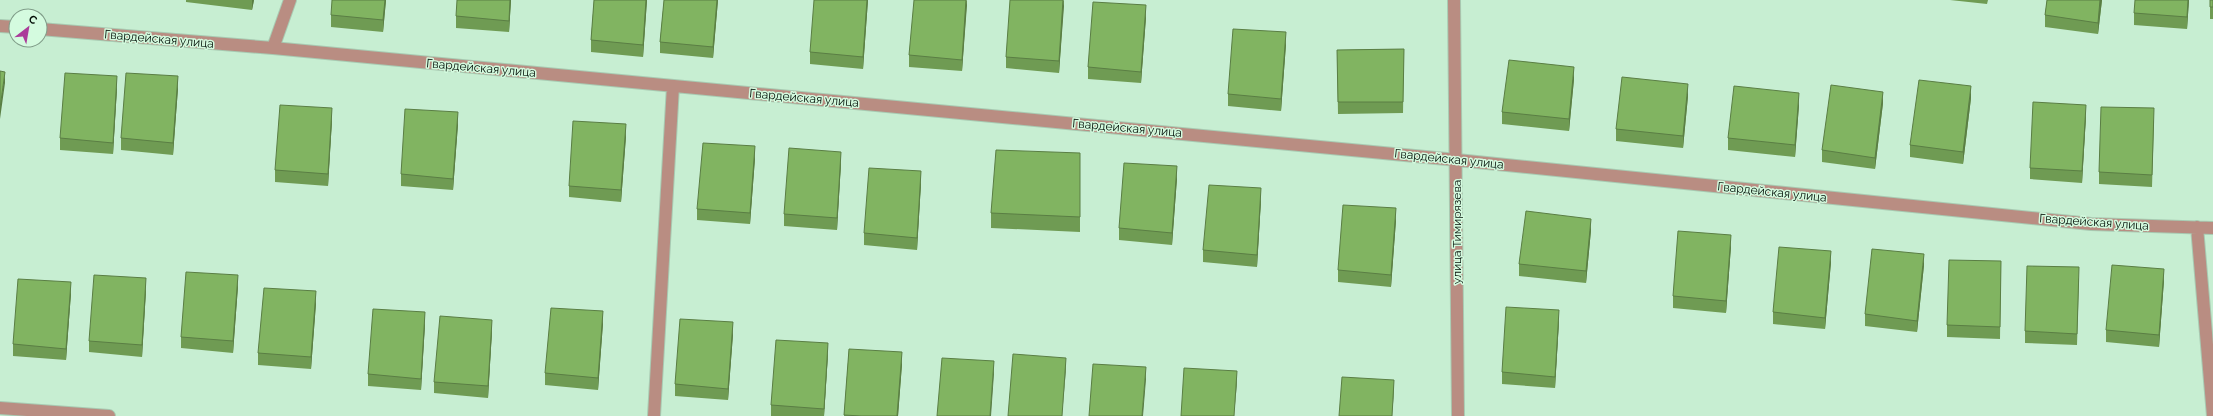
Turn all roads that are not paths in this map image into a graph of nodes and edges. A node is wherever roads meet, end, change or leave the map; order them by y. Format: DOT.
graph roads {
  1 [pos="290,0"];
  2 [pos="1454,0"];
  3 [pos="48,30"];
  4 [pos="273,48"];
  5 [pos="673,86"];
  6 [pos="1457,160"];
  7 [pos="2197,227"];
  8 [pos="2213,228"];
  9 [pos="0,408"];
  10 [pos="109,416"];
  11 [pos="654,416"];
  12 [pos="1458,416"];
  13 [pos="2213,416"];
  1 -- 4 [label="street"];
  2 -- 6 [label="street, улица Тимирязева"];
  3 -- 4 [label="street, Гвардейская улица"];
  4 -- 5 [label="street, Гвардейская улица"];
  5 -- 6 [label="street, Гвардейская улица"];
  5 -- 11 [label="street"];
  6 -- 7 [label="street, Гвардейская улица"];
  6 -- 12 [label="street, улица Тимирязева"];
  7 -- 8 [label="street, Гвардейская улица"];
  7 -- 13 [label="street"];
  9 -- 10 [label="street"];
}
